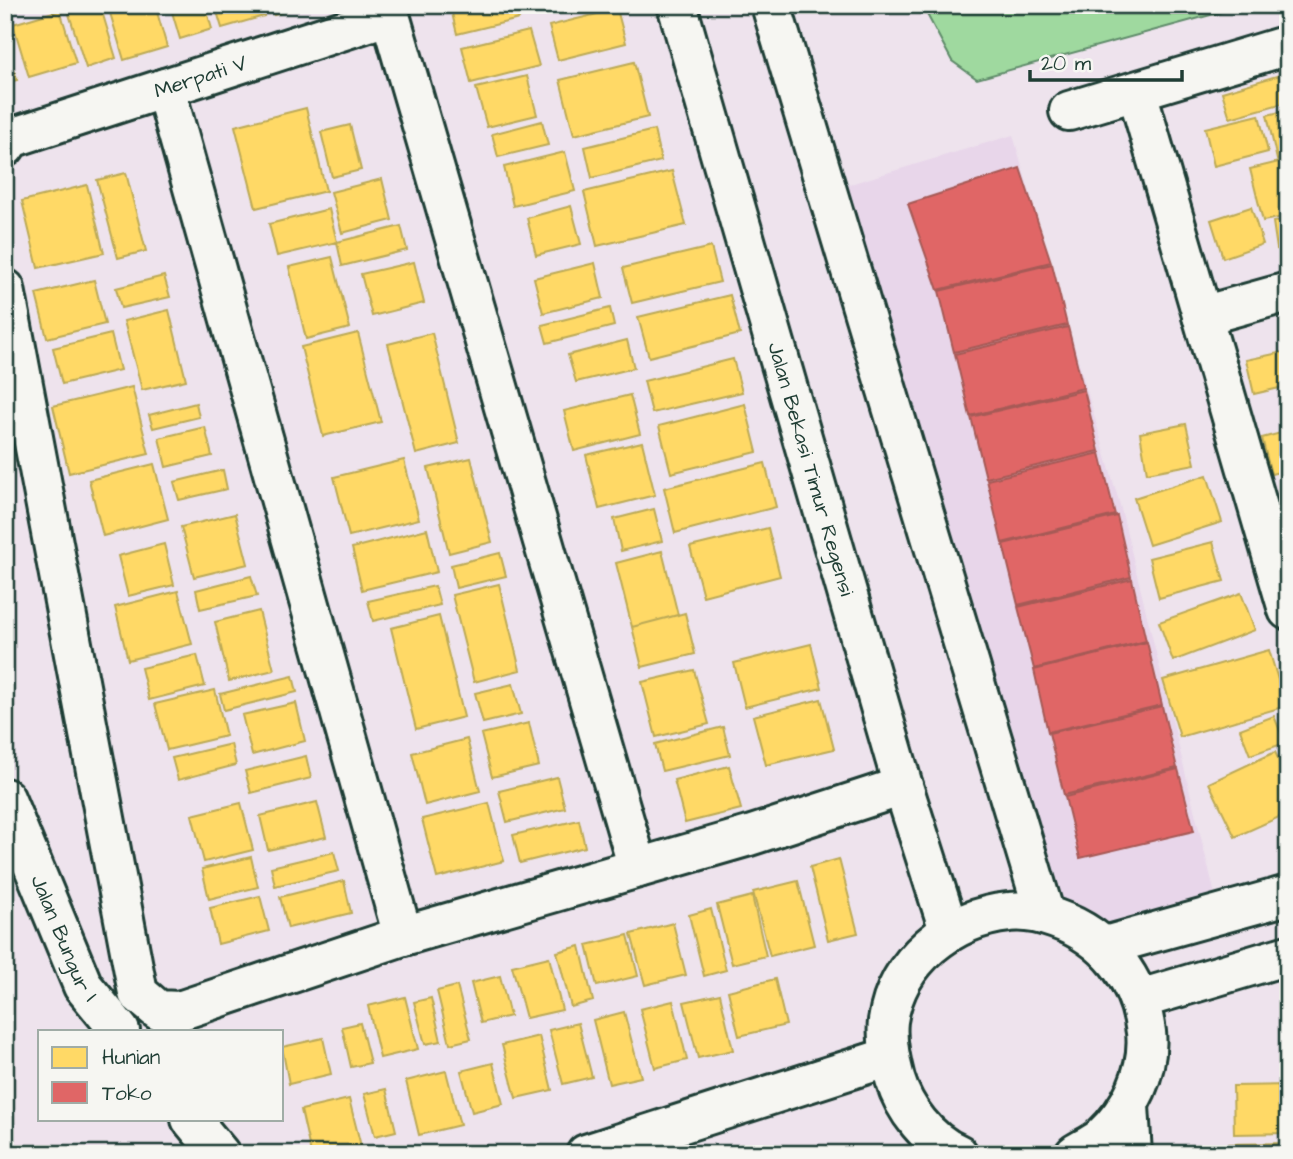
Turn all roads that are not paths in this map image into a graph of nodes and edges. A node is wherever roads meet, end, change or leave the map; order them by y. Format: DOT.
graph roads {
  1 [pos="677,5"];
  2 [pos="771,5"];
  3 [pos="389,10"];
  4 [pos="1288,46"];
  5 [pos="165,88"];
  6 [pos="1137,92"];
  7 [pos="1069,111"];
  8 [pos="8,143"];
  9 [pos="5,289"];
  10 [pos="1288,292"];
  11 [pos="1202,316"];
  12 [pos="1281,559"];
  13 [pos="1288,610"];
  14 [pos="903,786"];
  15 [pos="5,798"];
  16 [pos="638,868"];
  17 [pos="1288,895"];
  18 [pos="1045,915"];
  19 [pos="949,930"];
  20 [pos="403,936"];
  21 [pos="1105,946"];
  22 [pos="1288,955"];
  23 [pos="1139,999"];
  24 [pos="119,1030"];
  25 [pos="889,1057"];
  26 [pos="1129,1106"];
  27 [pos="192,1120"];
  28 [pos="220,1154"];
  29 [pos="586,1154"];
  30 [pos="958,1154"];
  31 [pos="1075,1154"];
  32 [pos="1132,1154"];
  1 -- 14 [label="street, Jalan Bekasi Timur Regensi"];
  2 -- 18 [label="street"];
  3 -- 5 [label="street, Merpati V"];
  3 -- 16 [label="street"];
  4 -- 6 [label="street"];
  5 -- 8 [label="street, Merpati V"];
  5 -- 20 [label="street"];
  6 -- 7 [label="street"];
  6 -- 11 [label="street"];
  9 -- 20 [label="street"];
  10 -- 11 [label="street"];
  11 -- 12 [label="street"];
  12 -- 13 [label="street"];
  14 -- 16 [label="street"];
  14 -- 19 [label="street, Jalan Bekasi Timur Regensi"];
  15 -- 24 [label="street, Jalan Bungur I"];
  16 -- 20 [label="street"];
  17 -- 21 [label="street"];
  18 -- 19 [label="street"];
  18 -- 21 [label="street"];
  19 -- 25 [label="street"];
  21 -- 23 [label="street"];
  22 -- 23 [label="street"];
  23 -- 26 [label="street"];
  25 -- 29 [label="street"];
  25 -- 30 [label="street"];
  26 -- 31 [label="street"];
  26 -- 32 [label="street"];
  27 -- 28 [label="street"];
}
